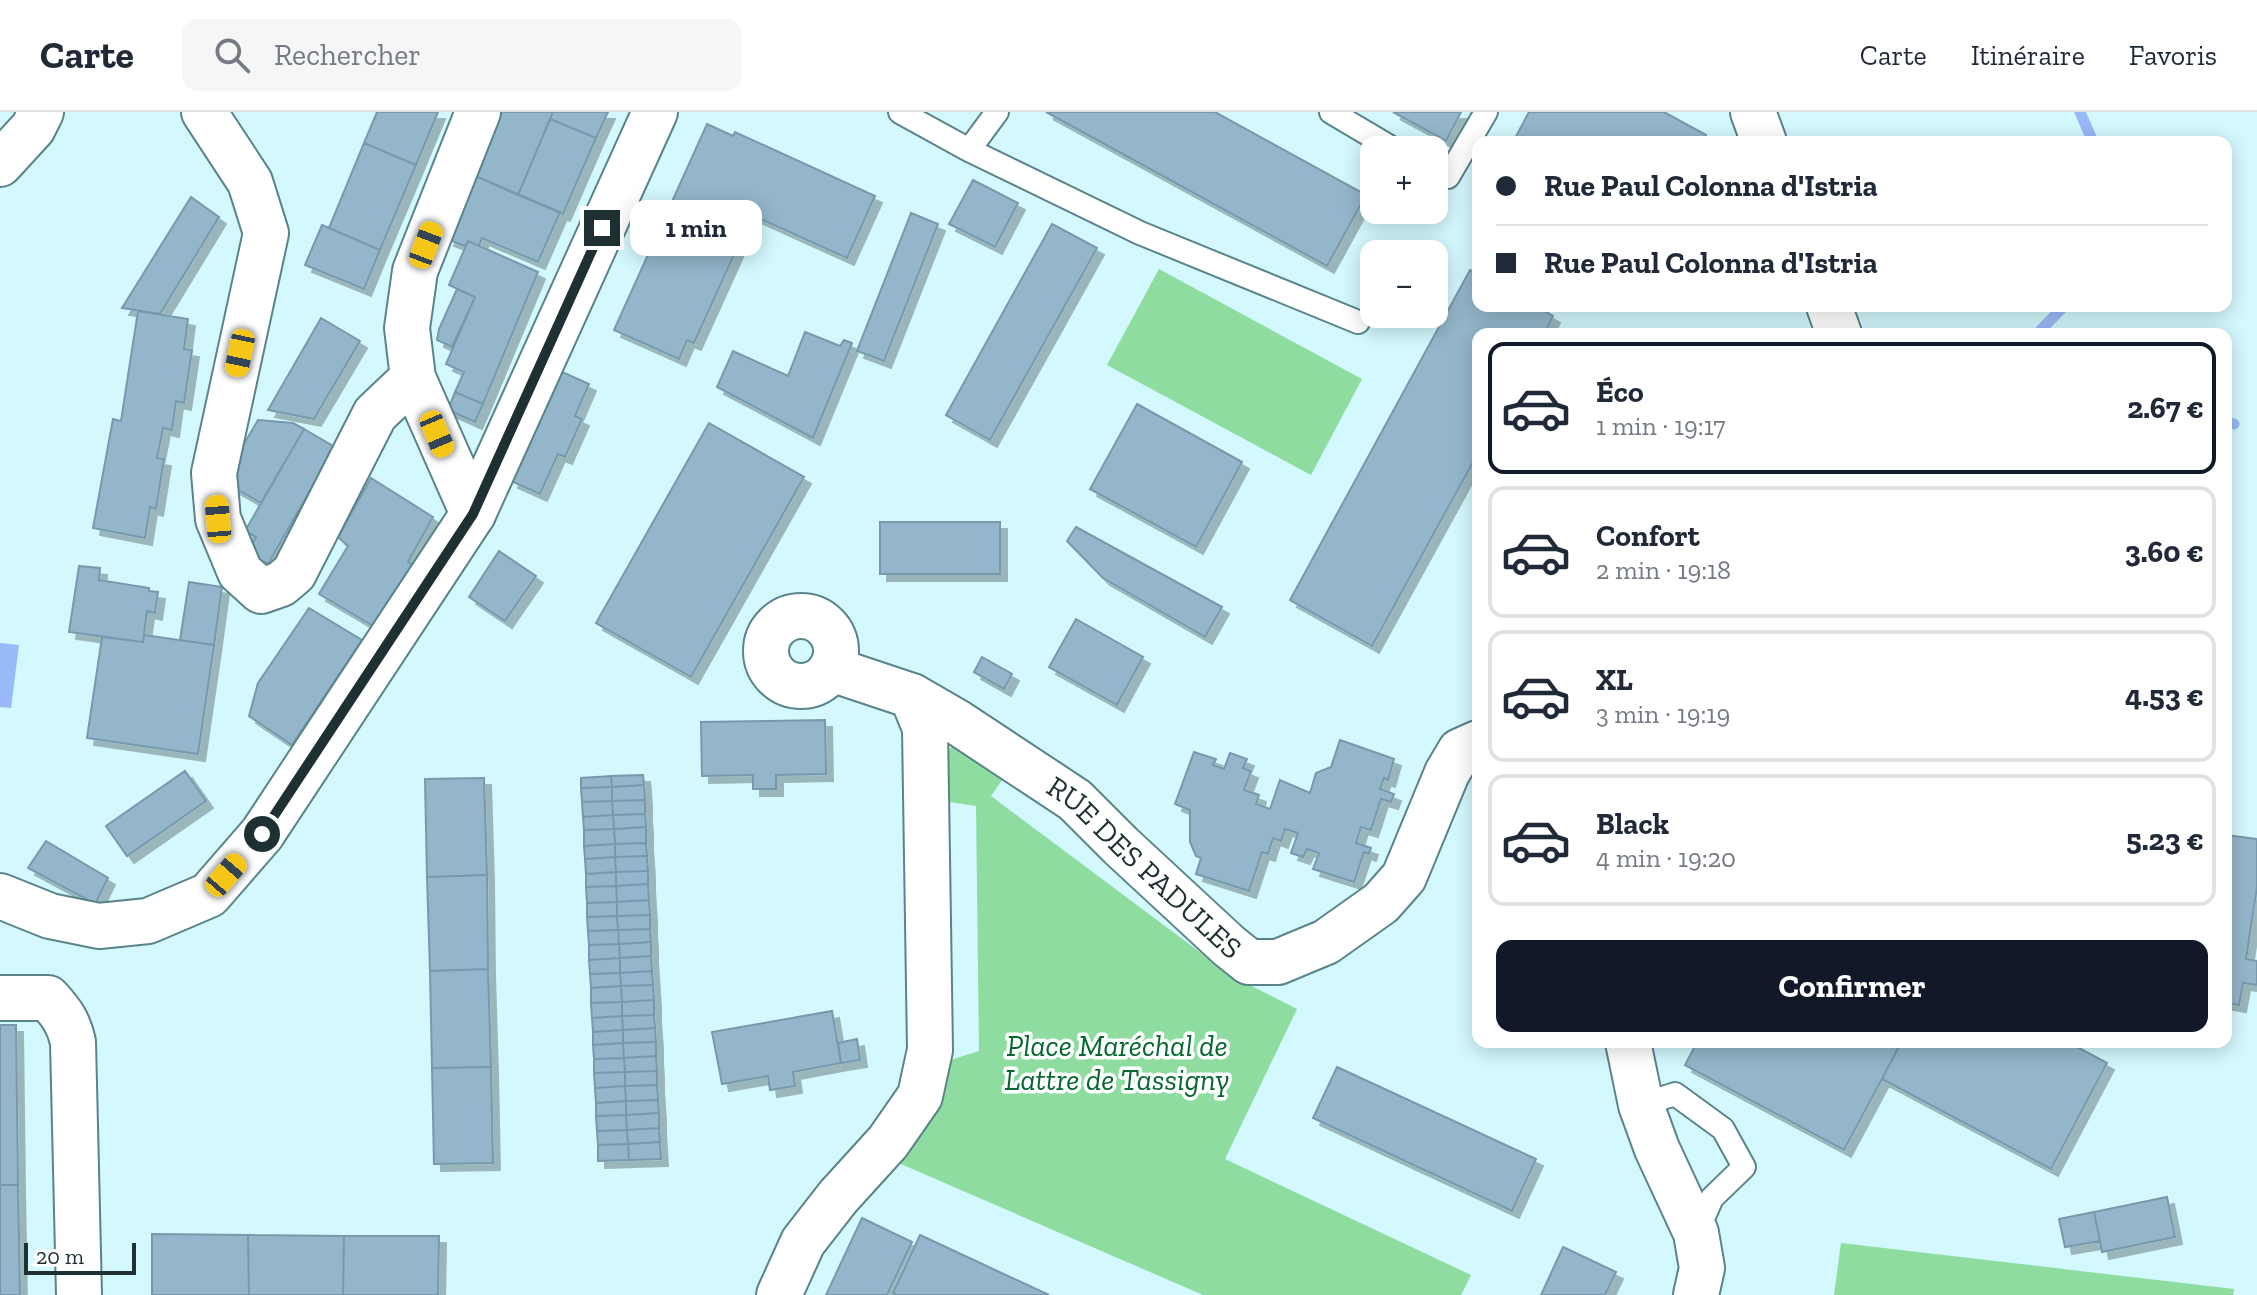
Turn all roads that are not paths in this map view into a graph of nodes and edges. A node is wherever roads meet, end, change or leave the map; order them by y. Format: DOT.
graph roads {
  1 [pos="41,112"];
  2 [pos="204,112"];
  3 [pos="478,112"];
  4 [pos="655,112"];
  5 [pos="900,112"];
  6 [pos="997,112"];
  7 [pos="1331,112"];
  8 [pos="1486,112"];
  9 [pos="1753,112"];
  10 [pos="1371,136"];
  11 [pos="1762,136"];
  12 [pos="969,150"];
  13 [pos="0,164"];
  14 [pos="1448,177"];
  15 [pos="1358,322"];
  16 [pos="413,378"];
  17 [pos="473,514"];
  18 [pos="831,669"];
  19 [pos="912,696"];
  20 [pos="1472,746"];
  21 [pos="0,896"];
  22 [pos="0,998"];
  23 [pos="1629,1048"];
  24 [pos="1641,1105"];
  25 [pos="1696,1233"];
  26 [pos="79,1295"];
  27 [pos="779,1295"];
  28 [pos="1696,1295"];
  1 -- 13 [label="street"];
  2 -- 16 [label="street"];
  3 -- 16 [label="street"];
  4 -- 17 [label="street"];
  5 -- 12 [label="lane"];
  6 -- 12 [label="lane"];
  7 -- 10 [label="lane"];
  8 -- 14 [label="lane"];
  9 -- 11 [label="street"];
  12 -- 15 [label="lane"];
  16 -- 17 [label="street"];
  17 -- 21 [label="street"];
  18 -- 19 [label="street, RUE DES PADULES"];
  19 -- 20 [label="street, RUE DES PADULES"];
  19 -- 27 [label="street"];
  22 -- 26 [label="street"];
  23 -- 24 [label="street"];
  24 -- 25 [label="street"];
  24 -- 25 [label="lane"];
  25 -- 28 [label="street"];
}
